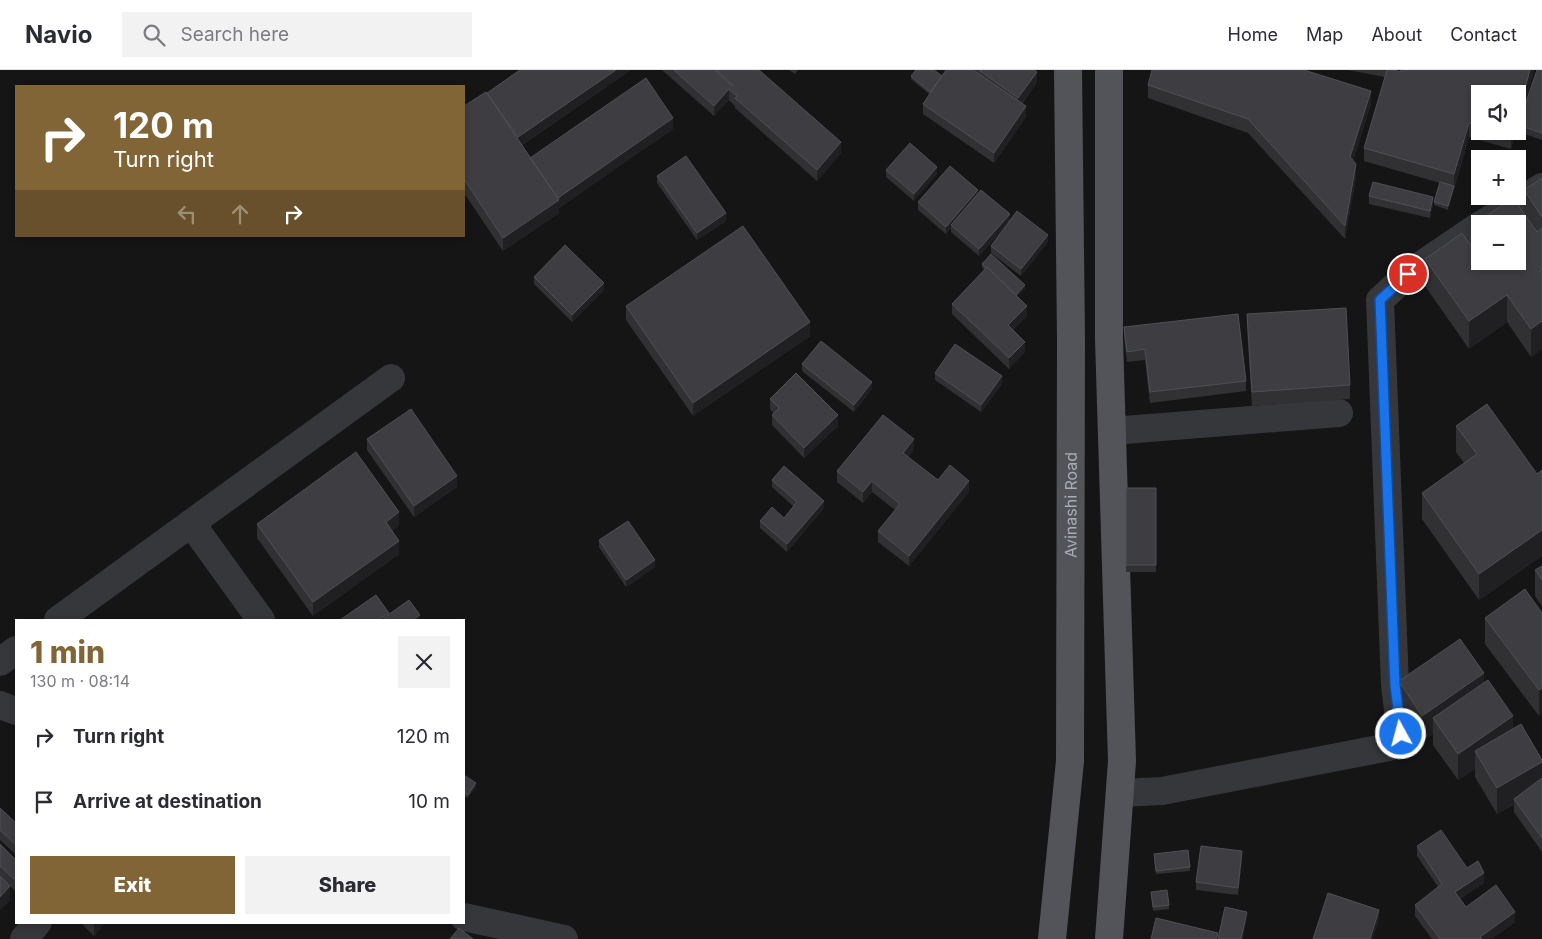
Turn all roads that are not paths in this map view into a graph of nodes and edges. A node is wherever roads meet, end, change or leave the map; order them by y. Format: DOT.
graph roads {
  1 [pos="1068,70"];
  2 [pos="1109,70"];
  3 [pos="1542,187"];
  4 [pos="1497,215"];
  5 [pos="1471,232"];
  6 [pos="390,378"];
  7 [pos="1338,413"];
  8 [pos="1112,431"];
  9 [pos="191,523"];
  10 [pos="59,619"];
  11 [pos="260,619"];
  12 [pos="15,651"];
  13 [pos="0,662"];
  14 [pos="0,705"];
  15 [pos="15,711"];
  16 [pos="1120,793"];
  17 [pos="465,917"];
  18 [pos="36,924"];
  19 [pos="24,939"];
  20 [pos="564,939"];
  21 [pos="1052,939"];
  22 [pos="1110,939"];
  1 -- 21 [label="main road, Avinashi Road"];
  2 -- 8 [label="main road"];
  3 -- 4 [label="street"];
  5 -- 16 [label="street"];
  6 -- 9 [label="street"];
  7 -- 8 [label="street"];
  8 -- 16 [label="main road"];
  9 -- 10 [label="street"];
  9 -- 11 [label="street"];
  12 -- 13 [label="street"];
  14 -- 15 [label="street"];
  16 -- 22 [label="main road"];
  17 -- 20 [label="street"];
  18 -- 19 [label="street"];
}
